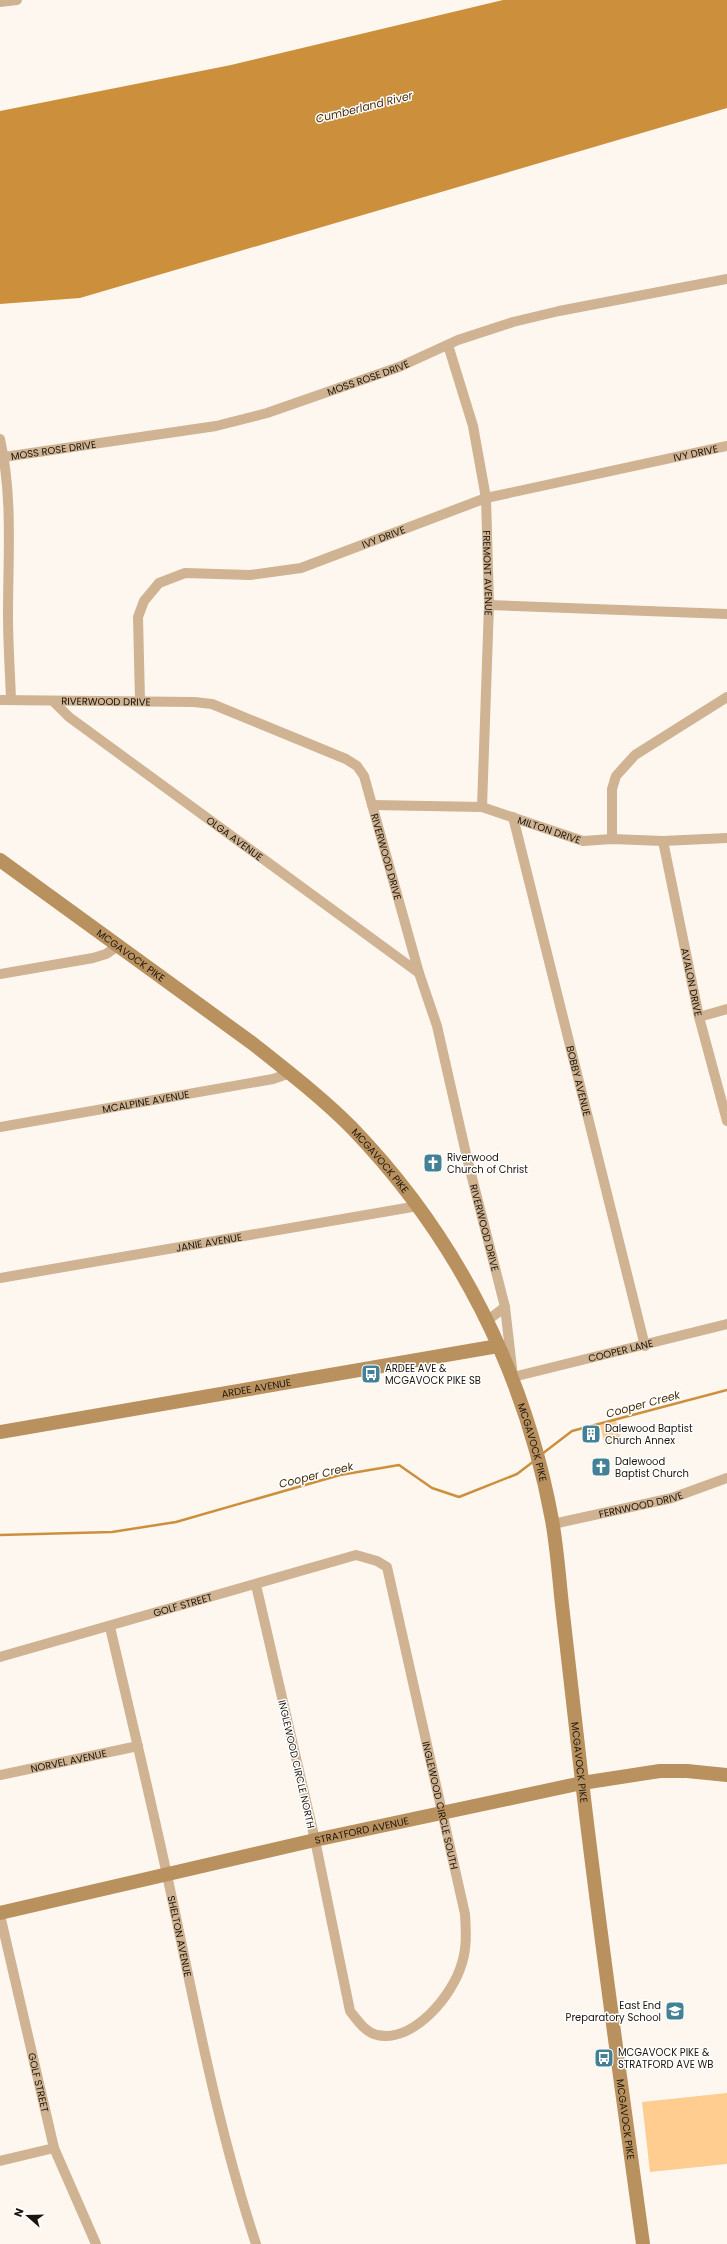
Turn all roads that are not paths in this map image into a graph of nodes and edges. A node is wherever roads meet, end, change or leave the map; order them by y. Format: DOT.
graph roads {
  1 [pos="17,0"];
  2 [pos="0,2"];
  3 [pos="727,279"];
  4 [pos="448,345"];
  5 [pos="0,439"];
  6 [pos="727,446"];
  7 [pos="4,458"];
  8 [pos="486,498"];
  9 [pos="488,606"];
  10 [pos="727,614"];
  11 [pos="4,615"];
  12 [pos="727,697"];
  13 [pos="0,700"];
  14 [pos="11,700"];
  15 [pos="53,701"];
  16 [pos="140,701"];
  17 [pos="372,805"];
  18 [pos="482,807"];
  19 [pos="514,817"];
  20 [pos="727,838"];
  21 [pos="612,839"];
  22 [pos="663,841"];
  23 [pos="0,860"];
  24 [pos="118,946"];
  25 [pos="419,973"];
  26 [pos="0,974"];
  27 [pos="727,1009"];
  28 [pos="699,1017"];
  29 [pos="290,1073"];
  30 [pos="727,1121"];
  31 [pos="0,1127"];
  32 [pos="418,1206"];
  33 [pos="0,1278"];
  34 [pos="505,1307"];
  35 [pos="488,1320"];
  36 [pos="727,1324"];
  37 [pos="510,1338"];
  38 [pos="498,1346"];
  39 [pos="645,1346"];
  40 [pos="513,1377"];
  41 [pos="0,1432"];
  42 [pos="727,1479"];
  43 [pos="553,1524"];
  44 [pos="366,1557"];
  45 [pos="256,1585"];
  46 [pos="110,1627"];
  47 [pos="0,1657"];
  48 [pos="138,1746"];
  49 [pos="0,1775"];
  50 [pos="727,1775"];
  51 [pos="582,1783"];
  52 [pos="443,1812"];
  53 [pos="315,1840"];
  54 [pos="167,1875"];
  55 [pos="0,1914"];
  56 [pos="392,2036"];
  57 [pos="54,2148"];
  58 [pos="0,2161"];
  59 [pos="96,2244"];
  60 [pos="256,2244"];
  61 [pos="644,2244"];
  1 -- 2 [label="street"];
  3 -- 4 [label="street, MOSS ROSE DRIVE"];
  4 -- 7 [label="street, MOSS ROSE DRIVE"];
  4 -- 8 [label="street, FREMONT AVENUE"];
  5 -- 7 [label="street"];
  6 -- 8 [label="street, IVY DRIVE"];
  7 -- 11 [label="street"];
  8 -- 9 [label="street, FREMONT AVENUE"];
  8 -- 16 [label="street, IVY DRIVE"];
  9 -- 10 [label="street"];
  9 -- 18 [label="street, FREMONT AVENUE"];
  11 -- 14 [label="street"];
  12 -- 21 [label="street"];
  13 -- 14 [label="street, RIVERWOOD DRIVE"];
  14 -- 15 [label="street, RIVERWOOD DRIVE"];
  15 -- 16 [label="street, RIVERWOOD DRIVE"];
  15 -- 25 [label="street, OLGA AVENUE"];
  16 -- 17 [label="street, RIVERWOOD DRIVE"];
  17 -- 18 [label="street, MILTON DRIVE"];
  17 -- 25 [label="street, RIVERWOOD DRIVE"];
  18 -- 19 [label="street, MILTON DRIVE"];
  19 -- 21 [label="street, MILTON DRIVE"];
  19 -- 39 [label="street, BOBBY AVENUE"];
  20 -- 22 [label="street, MILTON DRIVE"];
  21 -- 22 [label="street, MILTON DRIVE"];
  22 -- 28 [label="street, AVALON DRIVE"];
  23 -- 24 [label="street, MCGAVOCK PIKE"];
  24 -- 26 [label="street"];
  24 -- 29 [label="street, MCGAVOCK PIKE"];
  25 -- 34 [label="street, RIVERWOOD DRIVE"];
  27 -- 28 [label="street"];
  28 -- 30 [label="street, AVALON DRIVE"];
  29 -- 31 [label="street, MCALPINE AVENUE"];
  29 -- 32 [label="street, MCGAVOCK PIKE"];
  32 -- 33 [label="street, JANIE AVENUE"];
  32 -- 35 [label="street, MCGAVOCK PIKE"];
  34 -- 35 [label="street"];
  34 -- 37 [label="street, RIVERWOOD DRIVE"];
  35 -- 38 [label="street, MCGAVOCK PIKE"];
  36 -- 39 [label="street, COOPER LANE"];
  37 -- 38 [label="street, ARDEE AVENUE"];
  37 -- 40 [label="street, RIVERWOOD DRIVE"];
  38 -- 40 [label="street, MCGAVOCK PIKE"];
  38 -- 41 [label="street, ARDEE AVENUE"];
  39 -- 40 [label="street, COOPER LANE"];
  40 -- 43 [label="street, MCGAVOCK PIKE"];
  42 -- 43 [label="street, FERNWOOD DRIVE"];
  43 -- 51 [label="street, MCGAVOCK PIKE"];
  44 -- 45 [label="street, GOLF STREET"];
  44 -- 52 [label="street, INGLEWOOD CIRCLE SOUTH"];
  45 -- 46 [label="street, GOLF STREET"];
  45 -- 53 [label="street, INGLEWOOD CIRCLE NORTH"];
  46 -- 47 [label="street, GOLF STREET"];
  46 -- 48 [label="street, SHELTON AVENUE"];
  48 -- 49 [label="street, NORVEL AVENUE"];
  48 -- 54 [label="street, SHELTON AVENUE"];
  50 -- 51 [label="street, STRATFORD AVENUE"];
  51 -- 52 [label="street, STRATFORD AVENUE"];
  51 -- 61 [label="street, MCGAVOCK PIKE"];
  52 -- 53 [label="street, STRATFORD AVENUE"];
  52 -- 56 [label="street, INGLEWOOD CIRCLE SOUTH"];
  53 -- 54 [label="street, STRATFORD AVENUE"];
  53 -- 56 [label="street, INGLEWOOD CIRCLE NORTH"];
  54 -- 55 [label="street, STRATFORD AVENUE"];
  54 -- 60 [label="street, SHELTON AVENUE"];
  55 -- 57 [label="street, GOLF STREET"];
  57 -- 58 [label="street"];
  57 -- 59 [label="street, GOLF STREET"];
}
